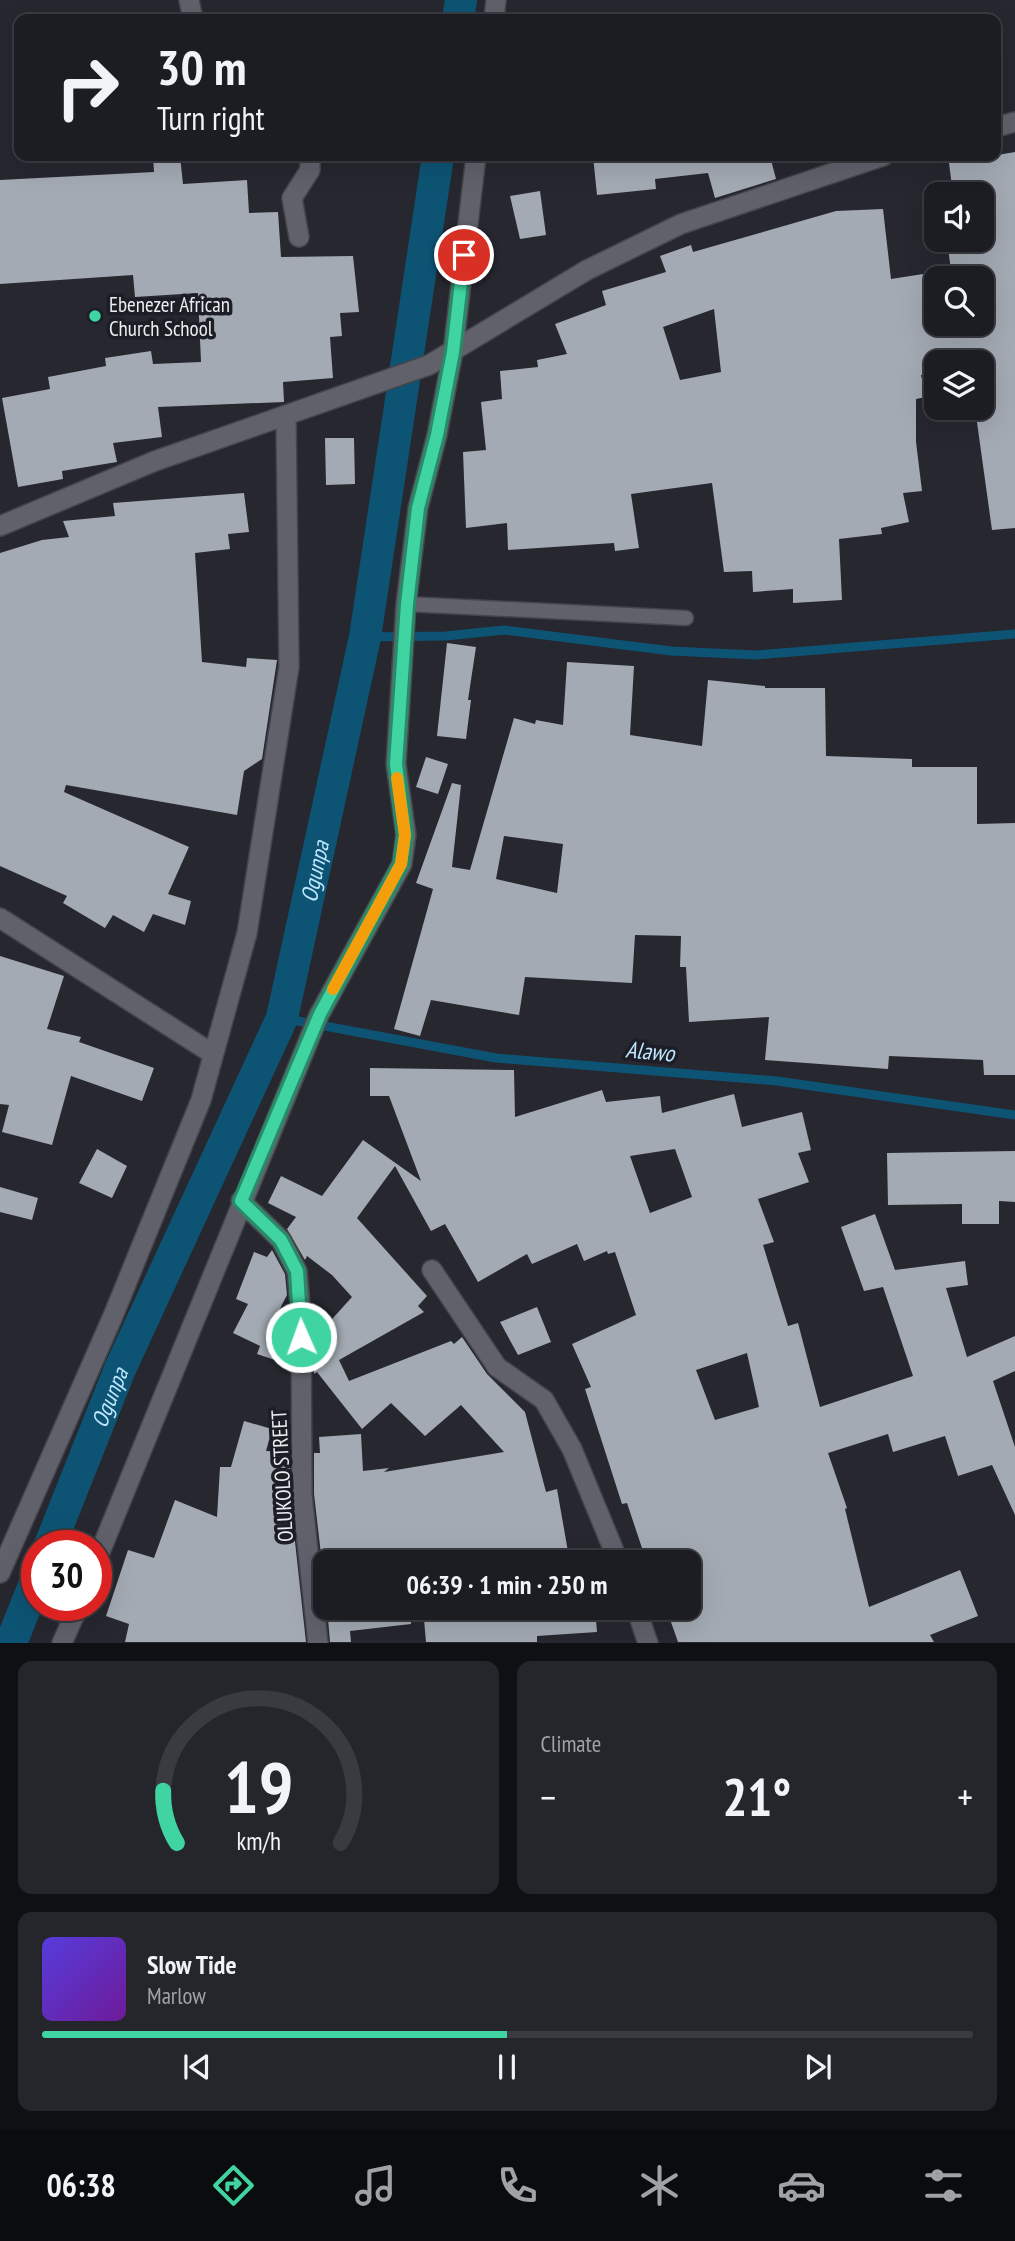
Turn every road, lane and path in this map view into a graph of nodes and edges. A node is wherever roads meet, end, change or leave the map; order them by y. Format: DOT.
graph roads {
  1 [pos="310,161"];
  2 [pos="475,161"];
  3 [pos="868,161"];
  4 [pos="299,237"];
  5 [pos="453,352"];
  6 [pos="286,415"];
  7 [pos="0,526"];
  8 [pos="406,613"];
  9 [pos="686,618"];
  10 [pos="0,918"];
  11 [pos="213,1054"];
  12 [pos="241,1201"];
  13 [pos="432,1270"];
  14 [pos="109,1530"];
  15 [pos="614,1550"];
  16 [pos="0,1573"];
  17 [pos="640,1620"];
  18 [pos="72,1621"];
  19 [pos="62,1643"];
  20 [pos="318,1643"];
  21 [pos="648,1643"];
  1 -- 4 [label="street"];
  2 -- 5 [label="street"];
  3 -- 5 [label="street"];
  5 -- 6 [label="street"];
  5 -- 8 [label="street"];
  6 -- 7 [label="street"];
  6 -- 11 [label="street"];
  8 -- 9 [label="lane"];
  8 -- 12 [label="street"];
  10 -- 11 [label="street"];
  11 -- 16 [label="street"];
  12 -- 14 [label="street"];
  12 -- 20 [label="street, OLUKOLO STREET"];
  13 -- 15 [label="street"];
  17 -- 21 [label="street"];
  18 -- 19 [label="street"];
}
